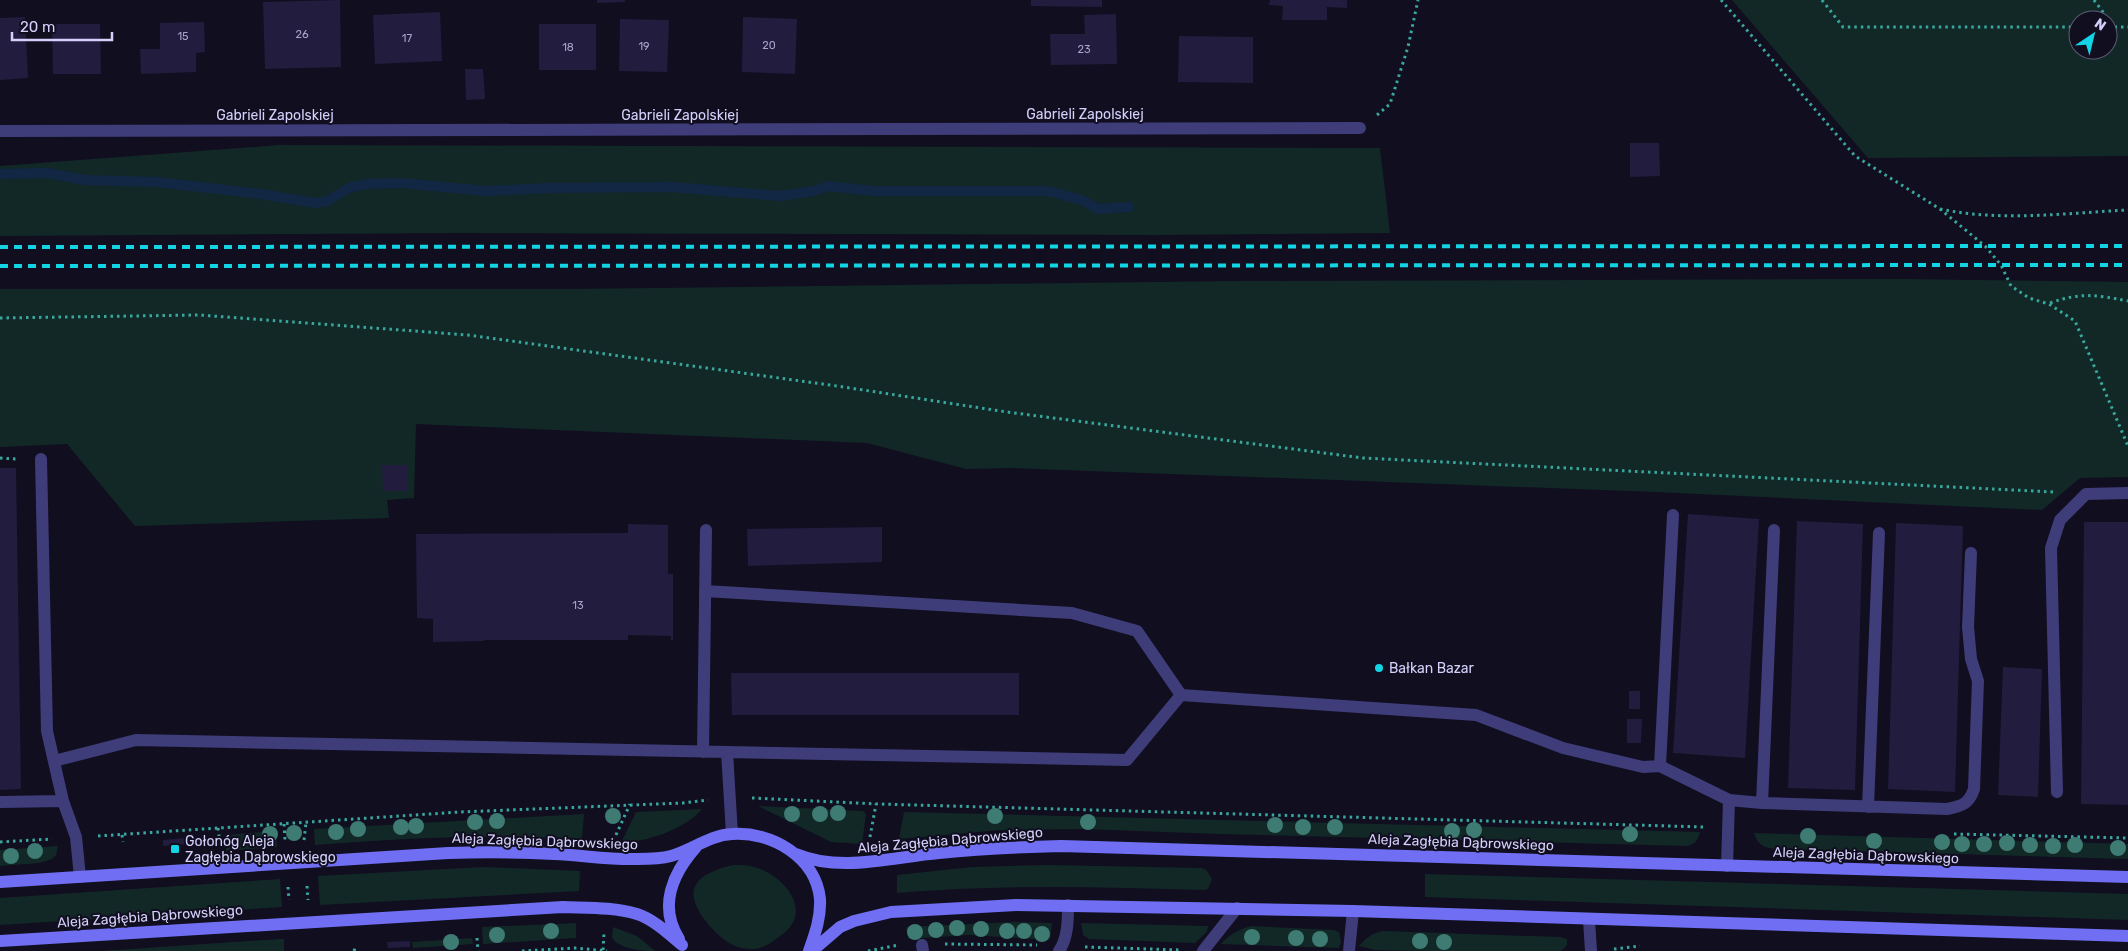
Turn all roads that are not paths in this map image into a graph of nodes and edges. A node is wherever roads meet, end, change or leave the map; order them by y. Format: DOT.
graph roads {
  1 [pos="1360,128"];
  2 [pos="0,132"];
  3 [pos="41,459"];
  4 [pos="2128,493"];
  5 [pos="1673,515"];
  6 [pos="706,530"];
  7 [pos="1774,530"];
  8 [pos="1879,533"];
  9 [pos="1971,553"];
  10 [pos="705,590"];
  11 [pos="1181,695"];
  12 [pos="703,752"];
  13 [pos="727,752"];
  14 [pos="54,761"];
  15 [pos="1660,766"];
  16 [pos="2057,792"];
  17 [pos="63,800"];
  18 [pos="1729,800"];
  19 [pos="0,802"];
  20 [pos="1762,803"];
  21 [pos="1868,806"];
  22 [pos="732,834"];
  23 [pos="698,845"];
  24 [pos="796,854"];
  25 [pos="1728,866"];
  26 [pos="80,877"];
  27 [pos="2128,877"];
  28 [pos="0,882"];
  29 [pos="1068,904"];
  30 [pos="1237,908"];
  31 [pos="1353,911"];
  32 [pos="1590,920"];
  33 [pos="2128,936"];
  34 [pos="0,941"];
  35 [pos="685,948"];
  36 [pos="1061,949"];
  37 [pos="811,951"];
  38 [pos="1203,951"];
  39 [pos="1349,951"];
  40 [pos="1591,951"];
  1 -- 2 [label="street, Gabrieli Zapolskiej"];
  3 -- 14 [label="street"];
  4 -- 16 [label="street"];
  5 -- 15 [label="street"];
  6 -- 10 [label="street"];
  7 -- 20 [label="street"];
  8 -- 21 [label="street"];
  9 -- 21 [label="street"];
  10 -- 11 [label="street"];
  10 -- 12 [label="street"];
  11 -- 13 [label="street"];
  11 -- 15 [label="street"];
  12 -- 13 [label="street"];
  12 -- 14 [label="street"];
  13 -- 22 [label="street"];
  14 -- 17 [label="street"];
  15 -- 18 [label="street"];
  17 -- 19 [label="street"];
  17 -- 26 [label="street"];
  18 -- 20 [label="street"];
  18 -- 25 [label="street"];
  20 -- 21 [label="street"];
  22 -- 23 [label="street, Aleja Zagłębia Dąbrowskiego"];
  22 -- 24 [label="street, Aleja Zagłębia Dąbrowskiego"];
  23 -- 26 [label="street, Aleja Zagłębia Dąbrowskiego"];
  23 -- 35 [label="street"];
  24 -- 25 [label="street, Aleja Zagłębia Dąbrowskiego"];
  24 -- 37 [label="street"];
  25 -- 27 [label="street, Aleja Zagłębia Dąbrowskiego"];
  26 -- 28 [label="street, Aleja Zagłębia Dąbrowskiego"];
  29 -- 30 [label="street"];
  29 -- 36 [label="street"];
  29 -- 37 [label="street"];
  30 -- 31 [label="street"];
  30 -- 38 [label="street"];
  31 -- 32 [label="street"];
  31 -- 39 [label="street"];
  32 -- 33 [label="street"];
  32 -- 40 [label="street"];
  34 -- 35 [label="street, Aleja Zagłębia Dąbrowskiego"];
}
